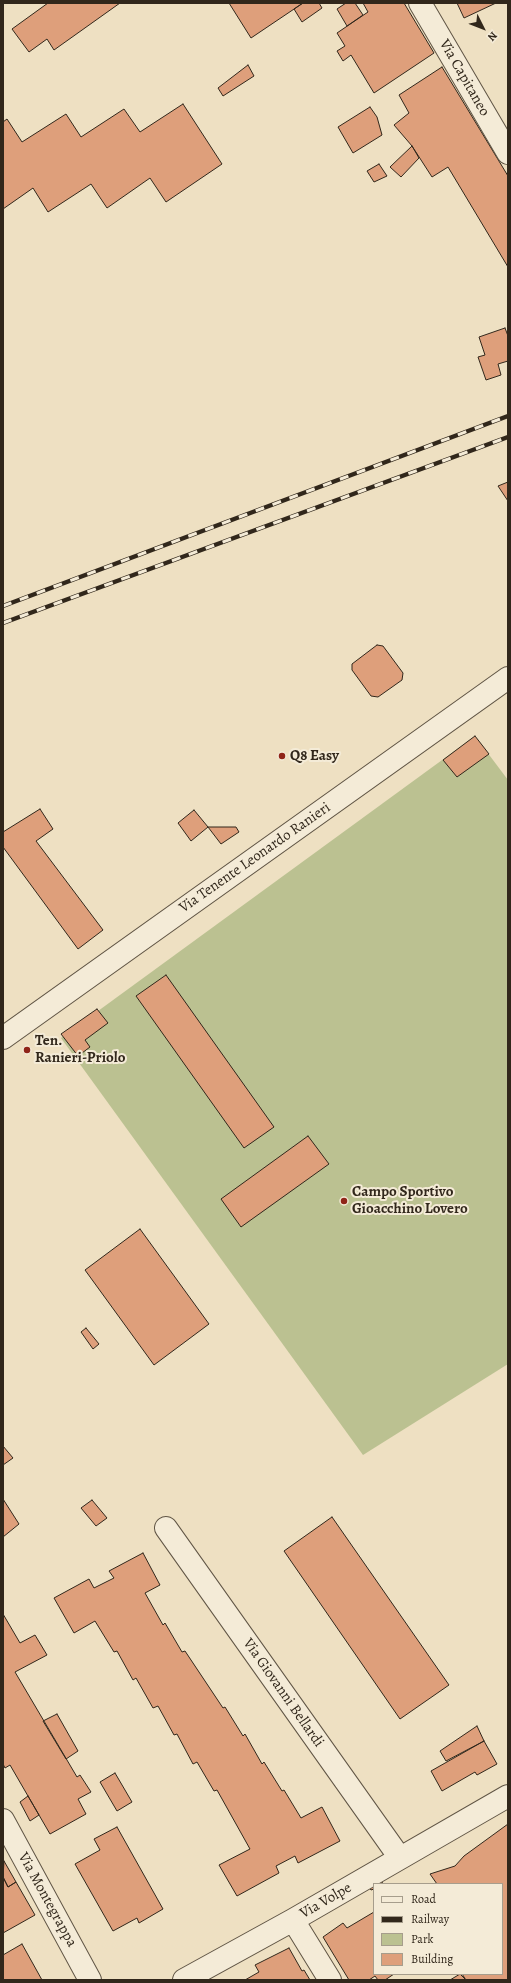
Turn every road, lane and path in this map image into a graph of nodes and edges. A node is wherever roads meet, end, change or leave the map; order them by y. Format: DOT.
graph roads {
  1 [pos="420,3"];
  2 [pos="508,153"];
  3 [pos="508,678"];
  4 [pos="3,1038"];
  5 [pos="166,1528"];
  6 [pos="508,1796"];
  7 [pos="3,1820"];
  8 [pos="400,1858"];
  9 [pos="292,1920"];
  10 [pos="90,1980"];
  11 [pos="184,1980"];
  12 [pos="330,1980"];
  1 -- 2 [label="street, Via Capitaneo"];
  3 -- 4 [label="street, Via Tenente Leonardo Ranieri"];
  5 -- 8 [label="street, Via Giovanni Bellardi"];
  6 -- 8 [label="street, Via Volpe"];
  7 -- 10 [label="street, Via Montegrappa"];
  8 -- 9 [label="street, Via Volpe"];
  9 -- 11 [label="street, Via Volpe"];
  9 -- 12 [label="street"];
}
